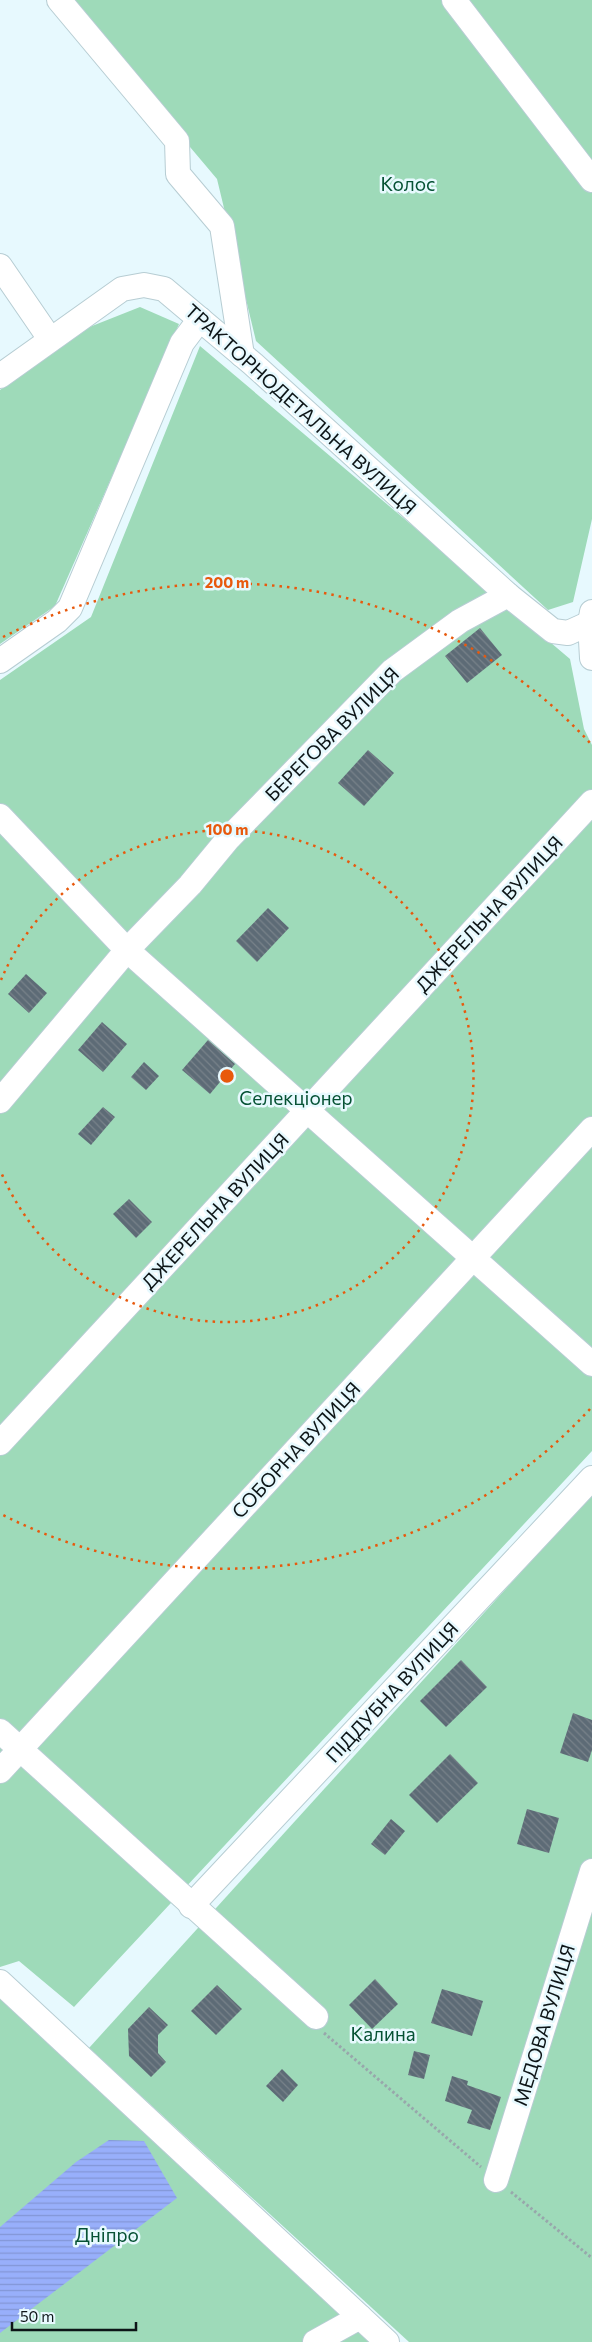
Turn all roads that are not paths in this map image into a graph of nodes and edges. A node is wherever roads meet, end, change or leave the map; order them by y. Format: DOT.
graph roads {
  1 [pos="59,0"];
  2 [pos="454,0"];
  3 [pos="592,180"];
  4 [pos="0,266"];
  5 [pos="200,319"];
  6 [pos="50,339"];
  7 [pos="242,355"];
  8 [pos="0,376"];
  9 [pos="508,595"];
  10 [pos="591,618"];
  11 [pos="592,658"];
  12 [pos="0,661"];
  13 [pos="592,802"];
  14 [pos="0,816"];
  15 [pos="127,950"];
  16 [pos="0,1101"];
  17 [pos="308,1111"];
  18 [pos="592,1129"];
  19 [pos="473,1258"];
  20 [pos="592,1364"];
  21 [pos="0,1443"];
  22 [pos="592,1478"];
  23 [pos="0,1731"];
  24 [pos="20,1749"];
  25 [pos="0,1771"];
  26 [pos="592,1871"];
  27 [pos="191,1906"];
  28 [pos="0,1982"];
  29 [pos="317,2022"];
  30 [pos="496,2180"];
  31 [pos="360,2317"];
  32 [pos="315,2342"];
  33 [pos="387,2342"];
  1 -- 7 [label="street"];
  2 -- 3 [label="street"];
  4 -- 6 [label="street"];
  5 -- 6 [label="street, ТРАКТОРНОДЕТАЛЬНА ВУЛИЦЯ"];
  5 -- 7 [label="street, ТРАКТОРНОДЕТАЛЬНА ВУЛИЦЯ"];
  5 -- 12 [label="street"];
  6 -- 8 [label="street, ТРАКТОРНОДЕТАЛЬНА ВУЛИЦЯ"];
  7 -- 9 [label="street, ТРАКТОРНОДЕТАЛЬНА ВУЛИЦЯ"];
  9 -- 10 [label="street, ТРАКТОРНОДЕТАЛЬНА ВУЛИЦЯ"];
  9 -- 15 [label="street, БЕРЕГОВА ВУЛИЦЯ"];
  10 -- 11 [label="street"];
  13 -- 17 [label="street, ДЖЕРЕЛЬНА ВУЛИЦЯ"];
  14 -- 15 [label="street"];
  15 -- 16 [label="street, БЕРЕГОВА ВУЛИЦЯ"];
  15 -- 17 [label="street"];
  17 -- 19 [label="street"];
  17 -- 21 [label="street, ДЖЕРЕЛЬНА ВУЛИЦЯ"];
  18 -- 19 [label="street, СОБОРНА ВУЛИЦЯ"];
  19 -- 20 [label="street"];
  19 -- 24 [label="street, СОБОРНА ВУЛИЦЯ"];
  22 -- 27 [label="street, ПІДДУБНА ВУЛИЦЯ"];
  23 -- 24 [label="street"];
  24 -- 25 [label="street, СОБОРНА ВУЛИЦЯ"];
  24 -- 27 [label="street"];
  26 -- 30 [label="street, МЕДОВА ВУЛИЦЯ"];
  27 -- 29 [label="street"];
  28 -- 31 [label="street"];
  31 -- 32 [label="street"];
  31 -- 33 [label="street"];
}
